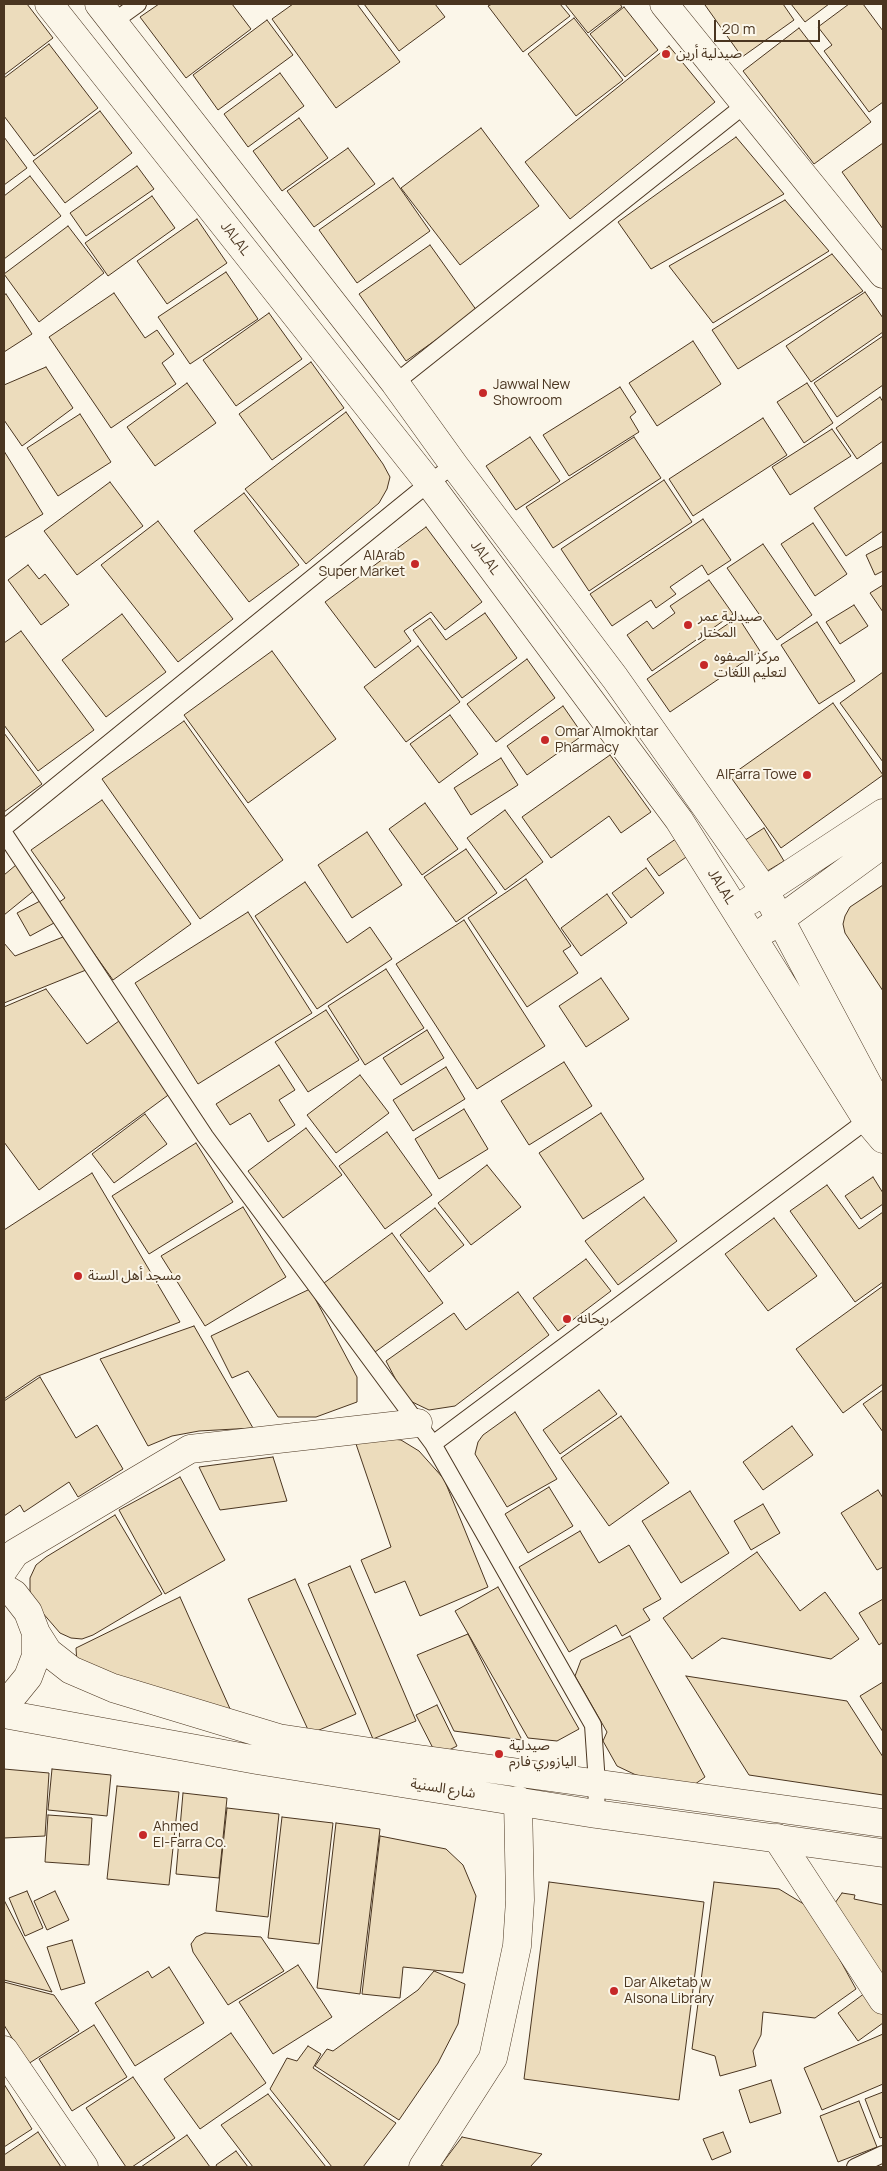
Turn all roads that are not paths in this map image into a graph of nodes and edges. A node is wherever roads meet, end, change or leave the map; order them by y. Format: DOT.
graph roads {
  1 [pos="49,4"];
  2 [pos="138,4"];
  3 [pos="664,4"];
  4 [pos="106,13"];
  5 [pos="746,104"];
  6 [pos="883,274"];
  7 [pos="395,383"];
  8 [pos="454,465"];
  9 [pos="428,483"];
  10 [pos="883,813"];
  11 [pos="4,828"];
  12 [pos="4,833"];
  13 [pos="883,844"];
  14 [pos="765,891"];
  15 [pos="735,910"];
  16 [pos="781,919"];
  17 [pos="753,938"];
  18 [pos="879,1121"];
  19 [pos="425,1434"];
  20 [pos="4,1569"];
  21 [pos="4,1588"];
  22 [pos="36,1633"];
  23 [pos="4,1701"];
  24 [pos="4,1714"];
  25 [pos="597,1784"];
  26 [pos="518,1800"];
  27 [pos="596,1814"];
  28 [pos="883,1823"];
  29 [pos="777,1838"];
  30 [pos="883,1853"];
  31 [pos="883,2000"];
  32 [pos="4,2050"];
  33 [pos="883,2154"];
  34 [pos="84,2167"];
  35 [pos="423,2167"];
  36 [pos="855,2167"];
  1 -- 9 [label="main road, JALAL"];
  2 -- 4 [label="lane"];
  3 -- 5 [label="main road"];
  4 -- 7 [label="main road"];
  5 -- 6 [label="main road"];
  5 -- 7 [label="lane"];
  7 -- 8 [label="main road"];
  8 -- 9 [label="lane"];
  8 -- 14 [label="main road"];
  9 -- 11 [label="lane"];
  9 -- 15 [label="main road, JALAL"];
  10 -- 14 [label="main road"];
  12 -- 19 [label="lane"];
  13 -- 16 [label="main road"];
  14 -- 15 [label="main road"];
  14 -- 16 [label="main road"];
  15 -- 17 [label="main road, JALAL"];
  16 -- 17 [label="main road"];
  16 -- 18 [label="main road"];
  17 -- 18 [label="main road, JALAL"];
  18 -- 19 [label="lane"];
  19 -- 20 [label="main road"];
  19 -- 25 [label="lane"];
  21 -- 22 [label="main road, شارع السنية"];
  22 -- 23 [label="main road, شارع السنية"];
  22 -- 25 [label="main road, شارع السنية"];
  24 -- 26 [label="main road, شارع السنية"];
  25 -- 27 [label="lane"];
  25 -- 28 [label="main road, شارع السنية"];
  26 -- 27 [label="main road, شارع السنية"];
  26 -- 35 [label="main road"];
  27 -- 29 [label="main road, شارع السنية"];
  29 -- 30 [label="main road, شارع السنية"];
  29 -- 31 [label="main road"];
  32 -- 34 [label="main road"];
  33 -- 36 [label="lane"];
}
